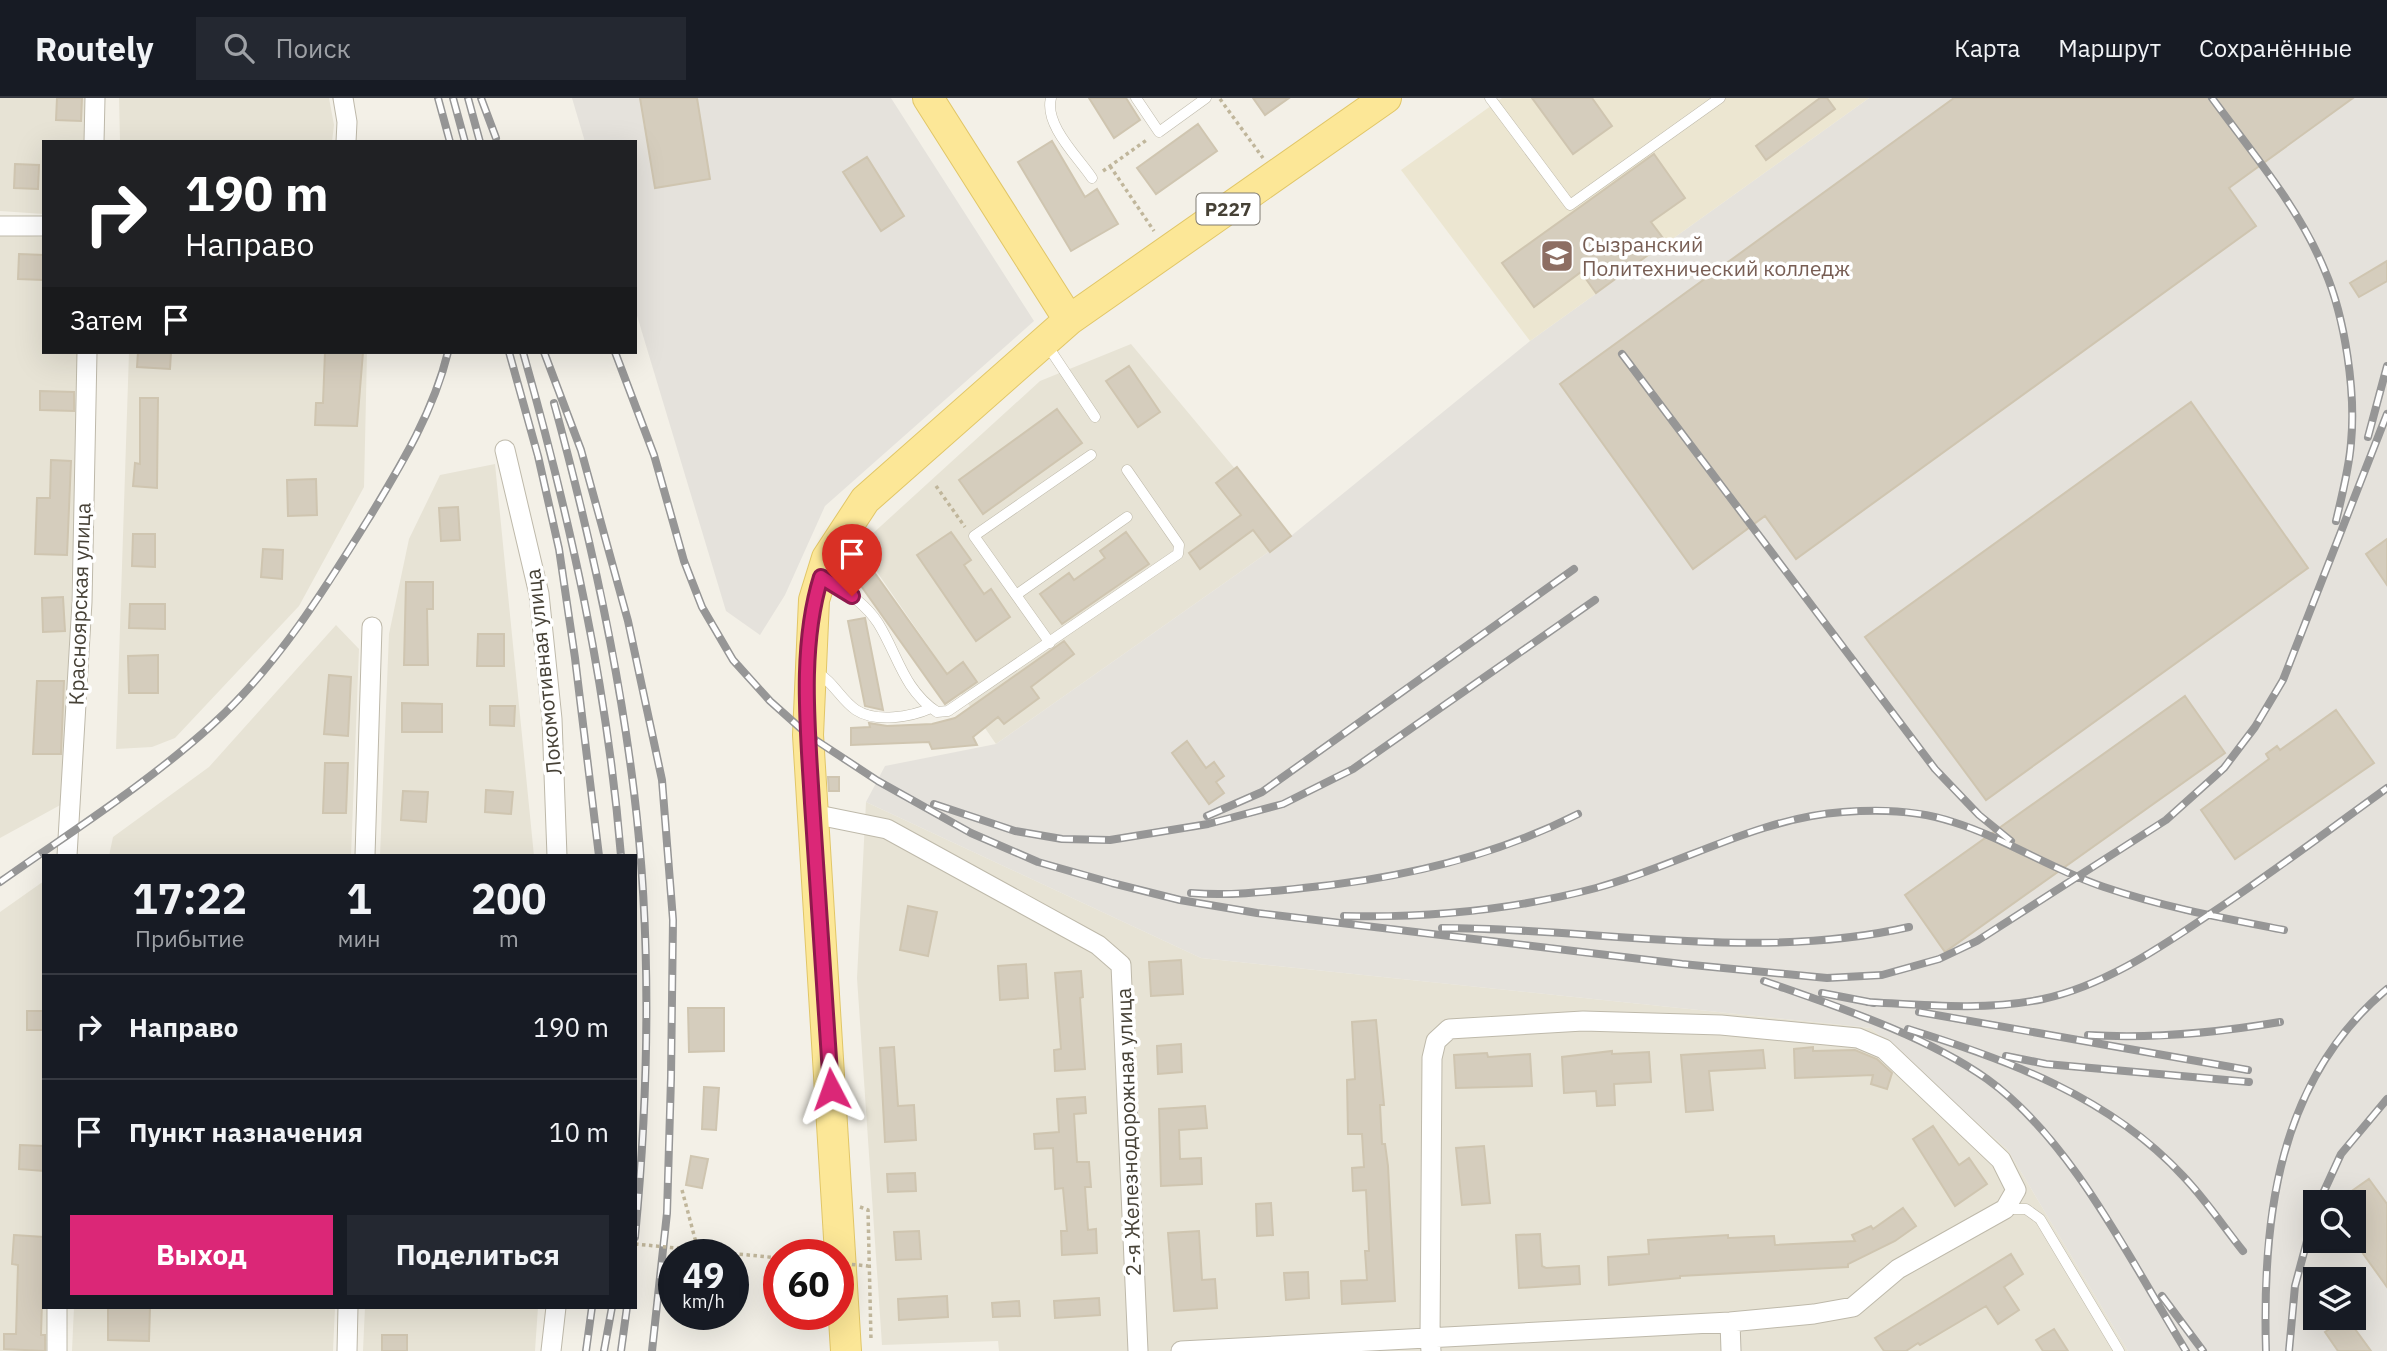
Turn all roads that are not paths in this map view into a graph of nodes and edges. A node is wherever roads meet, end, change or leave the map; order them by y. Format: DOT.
graph roads {
  1 [pos="95,98"];
  2 [pos="343,98"];
  3 [pos="928,98"];
  4 [pos="1051,98"];
  5 [pos="1136,98"];
  6 [pos="1206,98"];
  7 [pos="1386,98"];
  8 [pos="1489,98"];
  9 [pos="1720,98"];
  10 [pos="94,140"];
  11 [pos="346,140"];
  12 [pos="1092,178"];
  13 [pos="0,226"];
  14 [pos="42,226"];
  15 [pos="1069,320"];
  16 [pos="1045,341"];
  17 [pos="88,354"];
  18 [pos="1095,417"];
  19 [pos="505,450"];
  20 [pos="1091,455"];
  21 [pos="1127,470"];
  22 [pos="1127,517"];
  23 [pos="821,577"];
  24 [pos="1016,596"];
  25 [pos="372,626"];
  26 [pos="1050,643"];
  27 [pos="810,668"];
  28 [pos="931,708"];
  29 [pos="813,814"];
  30 [pos="67,854"];
  31 [pos="365,854"];
  32 [pos="557,854"];
  33 [pos="2005,1209"];
  34 [pos="57,1309"];
  35 [pos="348,1309"];
  36 [pos="556,1309"];
  37 [pos="1730,1322"];
  38 [pos="1431,1345"];
  39 [pos="57,1351"];
  40 [pos="347,1351"];
  41 [pos="551,1351"];
  42 [pos="846,1351"];
  43 [pos="1138,1351"];
  44 [pos="1181,1351"];
  45 [pos="1731,1351"];
  46 [pos="2119,1351"];
  1 -- 10 [label="street"];
  2 -- 11 [label="street"];
  3 -- 15 [label="main road"];
  4 -- 12 [label="lane"];
  5 -- 6 [label="lane"];
  7 -- 15 [label="main road, Р227"];
  8 -- 9 [label="lane"];
  13 -- 14 [label="street"];
  15 -- 16 [label="main road, Р227"];
  16 -- 18 [label="lane"];
  16 -- 23 [label="main road, Р227"];
  17 -- 30 [label="street, Красноярская улица"];
  19 -- 32 [label="street, Локомотивная улица"];
  20 -- 24 [label="lane"];
  21 -- 26 [label="lane"];
  22 -- 24 [label="lane"];
  23 -- 27 [label="main road, Р227"];
  23 -- 28 [label="lane"];
  24 -- 26 [label="lane"];
  25 -- 31 [label="street"];
  26 -- 28 [label="lane"];
  27 -- 28 [label="lane"];
  27 -- 29 [label="main road, Р227"];
  29 -- 42 [label="main road, Р227"];
  29 -- 43 [label="street, 2-я Железнодорожная улица"];
  33 -- 37 [label="street"];
  33 -- 38 [label="street"];
  33 -- 46 [label="lane"];
  34 -- 39 [label="street"];
  35 -- 40 [label="street"];
  36 -- 41 [label="street"];
  37 -- 38 [label="street"];
  37 -- 45 [label="street"];
  38 -- 44 [label="street"];
}
